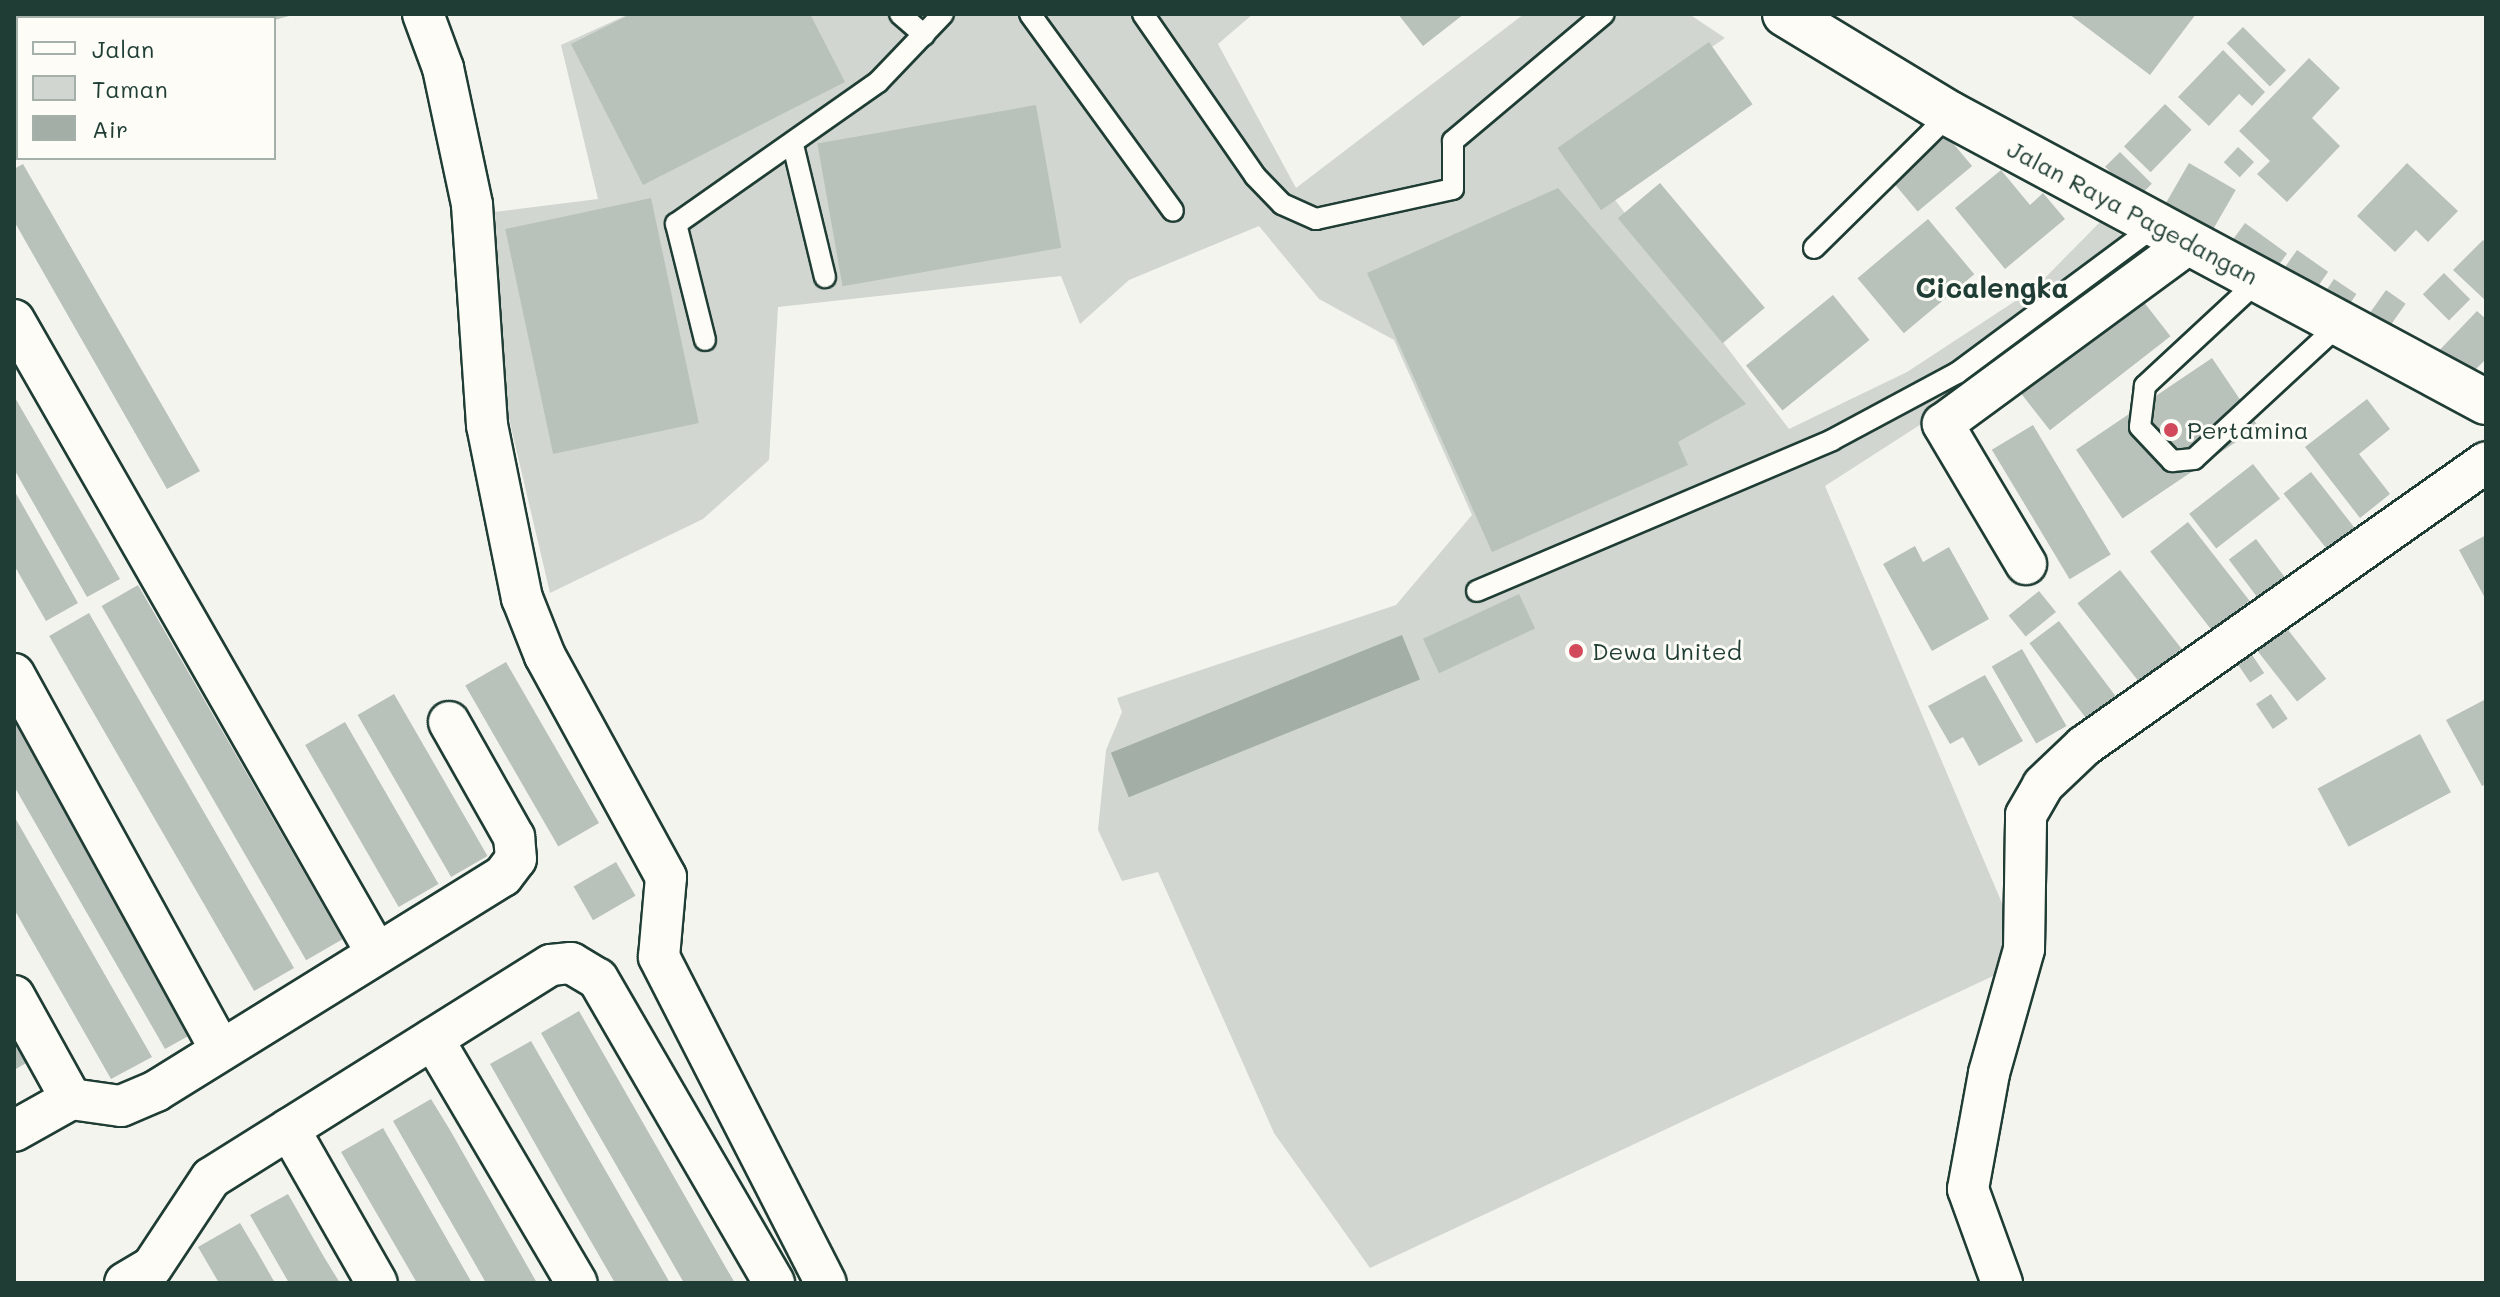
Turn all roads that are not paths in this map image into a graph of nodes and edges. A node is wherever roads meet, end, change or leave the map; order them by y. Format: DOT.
graph roads {
  1 [pos="423,14"];
  2 [pos="900,14"];
  3 [pos="943,14"];
  4 [pos="1030,14"];
  5 [pos="1143,14"];
  6 [pos="1604,14"];
  7 [pos="1785,14"];
  8 [pos="924,35"];
  9 [pos="1950,114"];
  10 [pos="793,145"];
  11 [pos="1173,211"];
  12 [pos="2173,234"];
  13 [pos="1814,248"];
  14 [pos="825,277"];
  15 [pos="2259,280"];
  16 [pos="14,320"];
  17 [pos="2340,324"];
  18 [pos="705,340"];
  19 [pos="2486,402"];
  20 [pos="2486,462"];
  21 [pos="2026,564"];
  22 [pos="1477,591"];
  23 [pos="14,674"];
  24 [pos="449,722"];
  25 [pos="376,952"];
  26 [pos="14,996"];
  27 [pos="433,1039"];
  28 [pos="221,1050"];
  29 [pos="71,1099"];
  30 [pos="289,1129"];
  31 [pos="14,1131"];
  32 [pos="146,1278"];
  33 [pos="377,1283"];
  34 [pos="577,1283"];
  35 [pos="774,1283"];
  36 [pos="826,1283"];
  37 [pos="2002,1283"];
  1 -- 36 [label="street"];
  2 -- 8 [label="lane"];
  3 -- 8 [label="lane"];
  4 -- 11 [label="lane"];
  5 -- 6 [label="lane"];
  7 -- 9 [label="street, Jalan Raya Pagedangan"];
  8 -- 10 [label="lane"];
  9 -- 12 [label="street, Jalan Raya Pagedangan"];
  9 -- 13 [label="lane"];
  10 -- 14 [label="lane"];
  10 -- 18 [label="lane"];
  12 -- 15 [label="street, Jalan Raya Pagedangan"];
  12 -- 21 [label="street"];
  12 -- 22 [label="lane"];
  15 -- 17 [label="street, Jalan Raya Pagedangan"];
  15 -- 17 [label="lane"];
  16 -- 25 [label="street"];
  17 -- 19 [label="street, Jalan Raya Pagedangan"];
  20 -- 37 [label="street"];
  23 -- 28 [label="street"];
  24 -- 25 [label="street"];
  25 -- 28 [label="street"];
  26 -- 29 [label="street"];
  27 -- 30 [label="street"];
  27 -- 34 [label="street"];
  27 -- 35 [label="street"];
  28 -- 29 [label="street"];
  29 -- 31 [label="street"];
  30 -- 32 [label="street"];
  30 -- 33 [label="street"];
}
